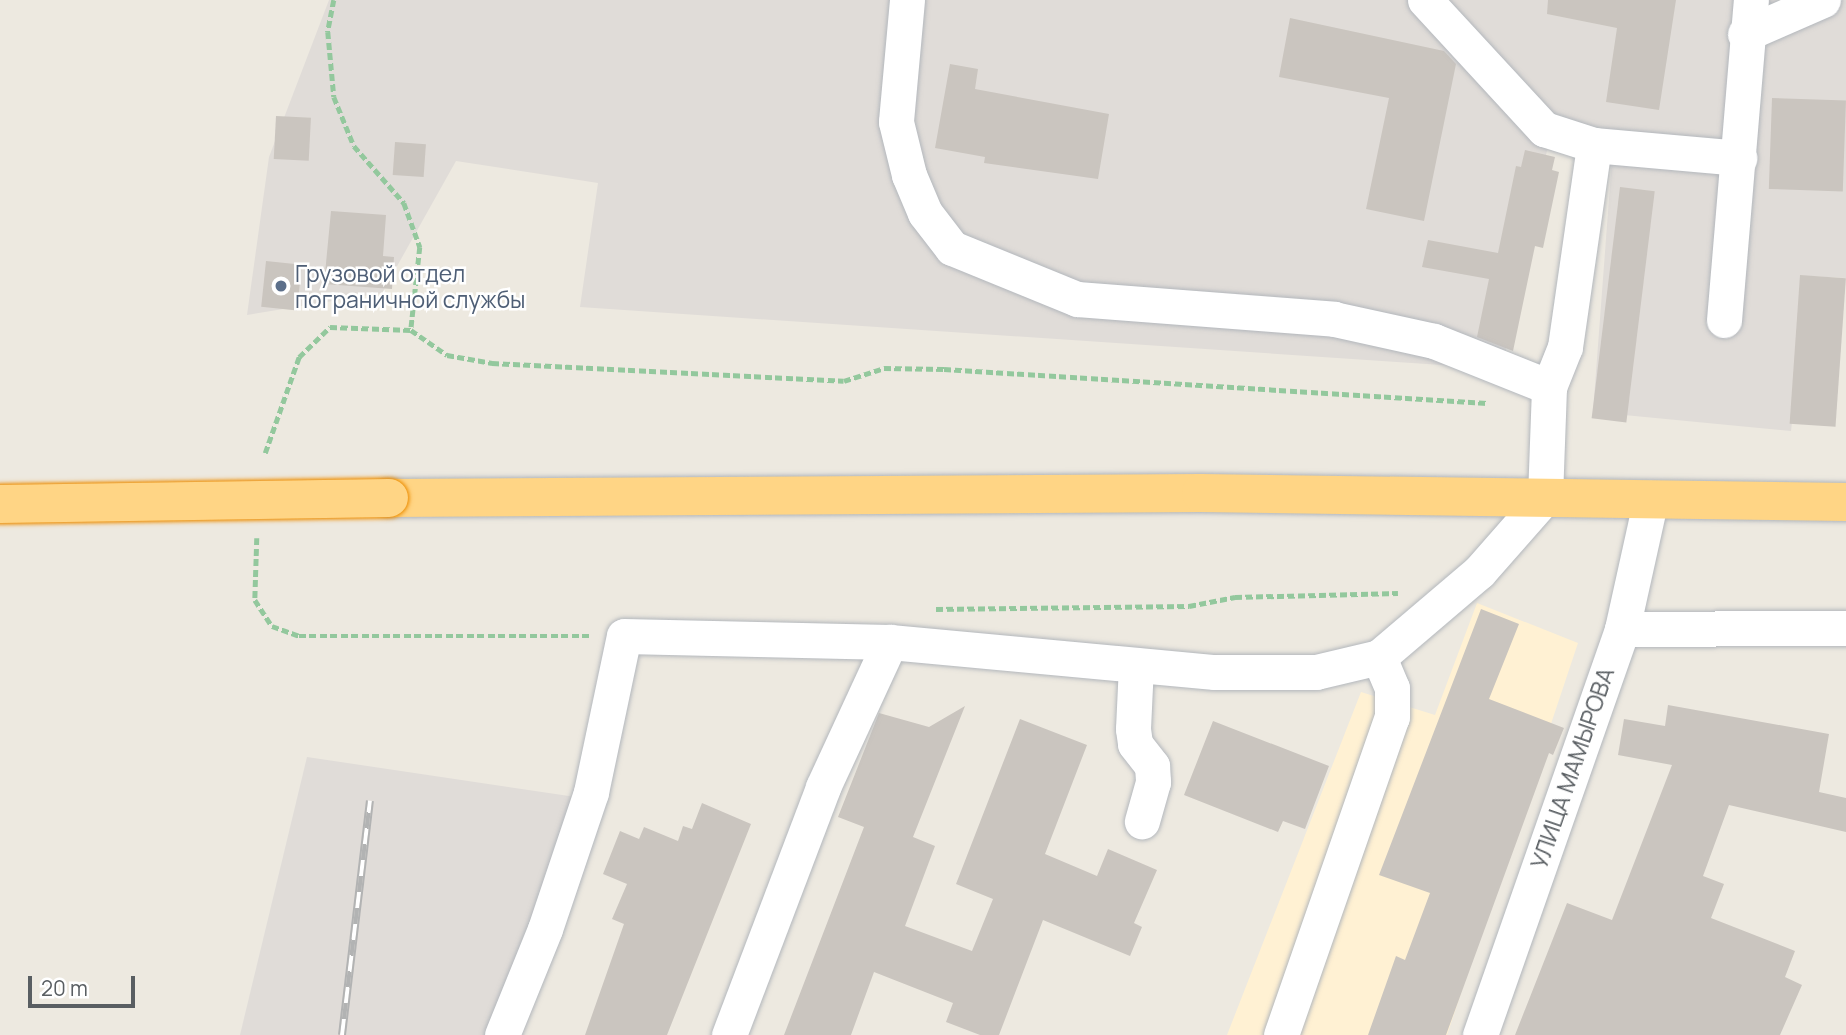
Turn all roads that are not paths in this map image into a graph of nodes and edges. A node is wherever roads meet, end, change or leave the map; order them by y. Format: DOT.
graph roads {
  1 [pos="906,0"];
  2 [pos="1425,0"];
  3 [pos="1751,0"];
  4 [pos="1823,0"];
  5 [pos="1745,34"];
  6 [pos="1594,145"];
  7 [pos="1739,158"];
  8 [pos="1724,320"];
  9 [pos="1548,397"];
  10 [pos="1545,497"];
  11 [pos="1651,498"];
  12 [pos="1846,502"];
  13 [pos="0,504"];
  14 [pos="1846,628"];
  15 [pos="1622,629"];
  16 [pos="890,642"];
  17 [pos="1379,657"];
  18 [pos="1136,665"];
  19 [pos="1142,821"];
  20 [pos="502,1035"];
  21 [pos="729,1035"];
  22 [pos="1282,1035"];
  23 [pos="1480,1035"];
  1 -- 9 [label="street"];
  2 -- 6 [label="street"];
  3 -- 5 [label="street"];
  4 -- 5 [label="street"];
  5 -- 7 [label="street"];
  6 -- 7 [label="street"];
  6 -- 9 [label="street"];
  7 -- 8 [label="street"];
  9 -- 10 [label="street"];
  10 -- 11 [label="highway"];
  10 -- 13 [label="highway, bridge"];
  10 -- 17 [label="street"];
  11 -- 12 [label="highway"];
  11 -- 15 [label="street, УЛИЦА МАМЫРОВА"];
  14 -- 15 [label="street"];
  15 -- 23 [label="street, УЛИЦА МАМЫРОВА"];
  16 -- 18 [label="street"];
  16 -- 20 [label="street"];
  16 -- 21 [label="street"];
  17 -- 18 [label="street"];
  17 -- 22 [label="street"];
  18 -- 19 [label="street"];
}
